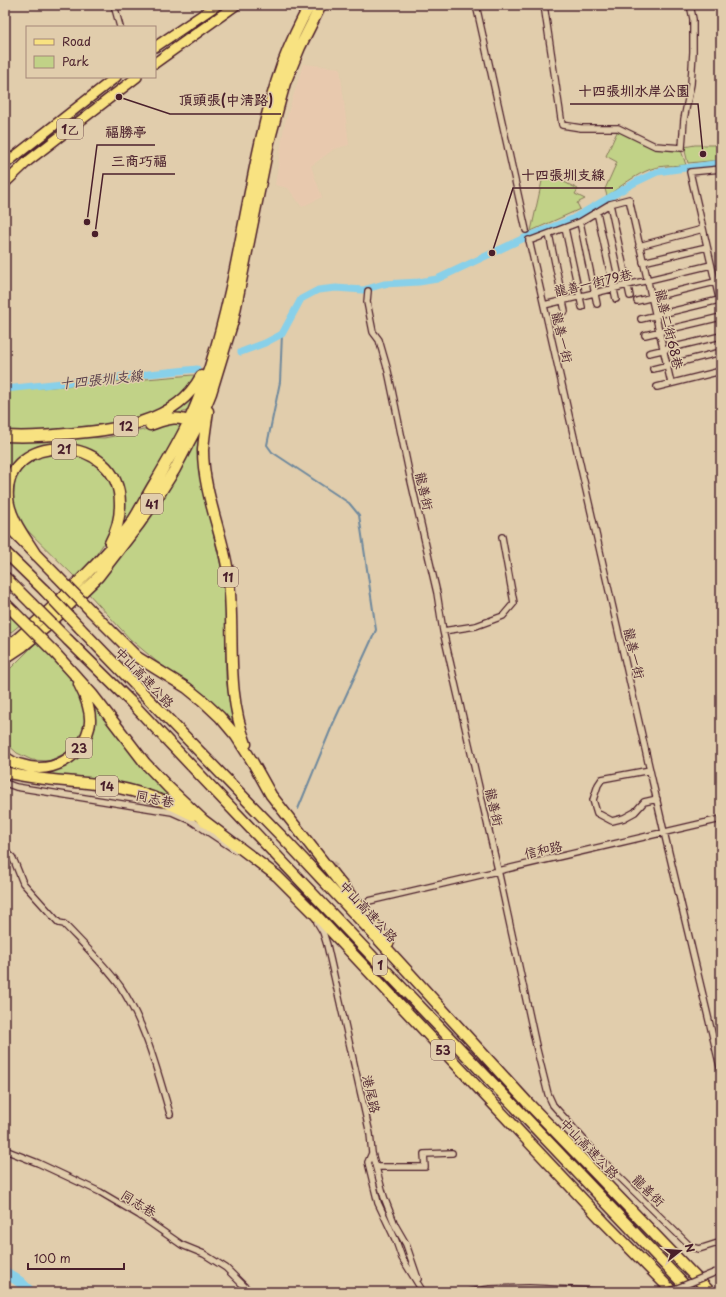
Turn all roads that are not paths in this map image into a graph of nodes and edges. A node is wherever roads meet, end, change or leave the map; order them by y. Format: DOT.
graph roads {
  1 [pos="114,5"];
  2 [pos="217,5"];
  3 [pos="236,5"];
  4 [pos="310,5"];
  5 [pos="321,5"];
  6 [pos="476,5"];
  7 [pos="544,5"];
  8 [pos="690,5"];
  9 [pos="190,23"];
  10 [pos="120,26"];
  11 [pos="197,32"];
  12 [pos="156,46"];
  13 [pos="156,62"];
  14 [pos="115,78"];
  15 [pos="136,78"];
  16 [pos="5,164"];
  17 [pos="721,169"];
  18 [pos="6,180"];
  19 [pos="610,204"];
  20 [pos="597,212"];
  21 [pos="580,222"];
  22 [pos="565,228"];
  23 [pos="703,229"];
  24 [pos="526,230"];
  25 [pos="549,234"];
  26 [pos="529,240"];
  27 [pos="639,246"];
  28 [pos="707,247"];
  29 [pos="643,262"];
  30 [pos="711,265"];
  31 [pos="648,281"];
  32 [pos="715,282"];
  33 [pos="628,285"];
  34 [pos="614,288"];
  35 [pos="368,291"];
  36 [pos="595,293"];
  37 [pos="580,296"];
  38 [pos="630,296"];
  39 [pos="651,297"];
  40 [pos="616,299"];
  41 [pos="563,300"];
  42 [pos="637,300"];
  43 [pos="719,300"];
  44 [pos="597,304"];
  45 [pos="544,305"];
  46 [pos="582,307"];
  47 [pos="721,307"];
  48 [pos="565,311"];
  49 [pos="655,315"];
  50 [pos="721,317"];
  51 [pos="641,319"];
  52 [pos="659,332"];
  53 [pos="645,335"];
  54 [pos="721,336"];
  55 [pos="663,350"];
  56 [pos="214,352"];
  57 [pos="721,352"];
  58 [pos="649,353"];
  59 [pos="667,366"];
  60 [pos="653,369"];
  61 [pos="721,371"];
  62 [pos="671,383"];
  63 [pos="656,387"];
  64 [pos="211,392"];
  65 [pos="193,423"];
  66 [pos="75,433"];
  67 [pos="5,436"];
  68 [pos="5,523"];
  69 [pos="502,537"];
  70 [pos="5,552"];
  71 [pos="36,554"];
  72 [pos="100,561"];
  73 [pos="5,576"];
  74 [pos="5,603"];
  75 [pos="443,631"];
  76 [pos="23,646"];
  77 [pos="5,648"];
  78 [pos="5,658"];
  79 [pos="5,668"];
  80 [pos="72,671"];
  81 [pos="5,757"];
  82 [pos="252,761"];
  83 [pos="650,770"];
  84 [pos="5,772"];
  85 [pos="5,784"];
  86 [pos="657,799"];
  87 [pos="721,819"];
  88 [pos="203,820"];
  89 [pos="664,832"];
  90 [pos="5,851"];
  91 [pos="498,870"];
  92 [pos="369,900"];
  93 [pos="297,901"];
  94 [pos="472,1042"];
  95 [pos="721,1071"];
  96 [pos="170,1114"];
  97 [pos="5,1150"];
  98 [pos="372,1152"];
  99 [pos="452,1154"];
  100 [pos="376,1167"];
  101 [pos="721,1242"];
  102 [pos="719,1271"];
  103 [pos="250,1292"];
  104 [pos="423,1292"];
  105 [pos="470,1292"];
  106 [pos="478,1292"];
  107 [pos="614,1292"];
  108 [pos="668,1292"];
  109 [pos="672,1292"];
  110 [pos="691,1292"];
  111 [pos="710,1292"];
  1 -- 10 [label="street"];
  2 -- 9 [label="main road"];
  3 -- 11 [label="main road"];
  4 -- 56 [label="highway"];
  5 -- 64 [label="highway"];
  6 -- 24 [label="street"];
  7 -- 8 [label="street"];
  9 -- 11 [label="main road"];
  9 -- 12 [label="main road"];
  11 -- 13 [label="main road"];
  14 -- 16 [label="main road, 1乙"];
  15 -- 18 [label="main road, 1乙"];
  17 -- 23 [label="street"];
  19 -- 20 [label="street, 龍善二街68巷"];
  19 -- 27 [label="street, 龍善二街68巷"];
  19 -- 33 [label="street"];
  20 -- 21 [label="street, 龍善二街68巷"];
  20 -- 34 [label="street"];
  21 -- 22 [label="street, 龍善二街68巷"];
  21 -- 36 [label="street"];
  22 -- 25 [label="street, 龍善二街68巷"];
  22 -- 37 [label="street"];
  23 -- 27 [label="street"];
  23 -- 28 [label="street"];
  25 -- 26 [label="street, 龍善二街68巷"];
  25 -- 41 [label="street"];
  26 -- 45 [label="street, 龍善一街"];
  27 -- 29 [label="street, 龍善二街68巷"];
  28 -- 29 [label="street"];
  28 -- 30 [label="street"];
  29 -- 31 [label="street, 龍善二街68巷"];
  30 -- 31 [label="street, 龍善二街68巷"];
  30 -- 32 [label="street"];
  31 -- 33 [label="street, 龍善一街79巷"];
  31 -- 39 [label="street, 龍善二街68巷"];
  32 -- 39 [label="street"];
  32 -- 43 [label="street"];
  33 -- 34 [label="street, 龍善一街79巷"];
  33 -- 38 [label="street"];
  34 -- 36 [label="street, 龍善一街79巷"];
  34 -- 40 [label="street"];
  35 -- 75 [label="street, 龍善街"];
  36 -- 37 [label="street, 龍善一街79巷"];
  36 -- 44 [label="street"];
  37 -- 41 [label="street, 龍善一街79巷"];
  37 -- 46 [label="street"];
  39 -- 42 [label="street"];
  39 -- 49 [label="street, 龍善二街68巷"];
  41 -- 45 [label="street, 龍善一街79巷"];
  41 -- 48 [label="street"];
  43 -- 47 [label="street"];
  43 -- 49 [label="street"];
  45 -- 83 [label="street, 龍善一街"];
  49 -- 51 [label="street"];
  49 -- 52 [label="street, 龍善二街68巷"];
  50 -- 52 [label="street"];
  52 -- 53 [label="street"];
  52 -- 55 [label="street, 龍善二街68巷"];
  54 -- 55 [label="street"];
  55 -- 58 [label="street"];
  55 -- 59 [label="street, 龍善二街68巷"];
  56 -- 65 [label="highway"];
  56 -- 66 [label="highway, 12"];
  57 -- 59 [label="street"];
  59 -- 60 [label="street"];
  59 -- 62 [label="street, 龍善二街68巷"];
  61 -- 62 [label="street"];
  62 -- 63 [label="street"];
  64 -- 65 [label="highway"];
  64 -- 82 [label="highway, 11"];
  65 -- 66 [label="highway"];
  65 -- 72 [label="highway"];
  65 -- 76 [label="highway, 41"];
  66 -- 67 [label="highway, 12"];
  68 -- 71 [label="highway"];
  69 -- 75 [label="street"];
  70 -- 94 [label="highway, 中山高速公路 / 1, bridge"];
  71 -- 72 [label="highway, 21"];
  71 -- 82 [label="highway, bridge"];
  72 -- 77 [label="highway"];
  73 -- 110 [label="highway, 中山高速公路 / 1, bridge"];
  74 -- 80 [label="highway, bridge"];
  75 -- 91 [label="street, 龍善街"];
  76 -- 78 [label="highway"];
  76 -- 79 [label="highway"];
  80 -- 81 [label="highway, 23"];
  80 -- 88 [label="highway"];
  82 -- 94 [label="highway"];
  83 -- 86 [label="street, 龍善一街"];
  83 -- 86 [label="street"];
  84 -- 88 [label="highway, 14"];
  85 -- 93 [label="street, 同志巷"];
  86 -- 89 [label="street, 龍善一街"];
  87 -- 89 [label="street, 信和路"];
  88 -- 109 [label="highway, 53"];
  89 -- 91 [label="street, 信和路"];
  89 -- 95 [label="street, 龍善一街"];
  90 -- 96 [label="street"];
  91 -- 92 [label="street, 信和路"];
  91 -- 101 [label="street, 龍善街"];
  93 -- 98 [label="street, 港尾路"];
  94 -- 111 [label="highway, 中山高速公路 / 1"];
  97 -- 103 [label="street, 同志巷"];
  98 -- 100 [label="street"];
  98 -- 104 [label="street, 港尾路"];
  99 -- 100 [label="street"];
  100 -- 104 [label="street"];
  102 -- 108 [label="street, bridge"];
  105 -- 106 [label="street"];
  106 -- 107 [label="street"];
}
